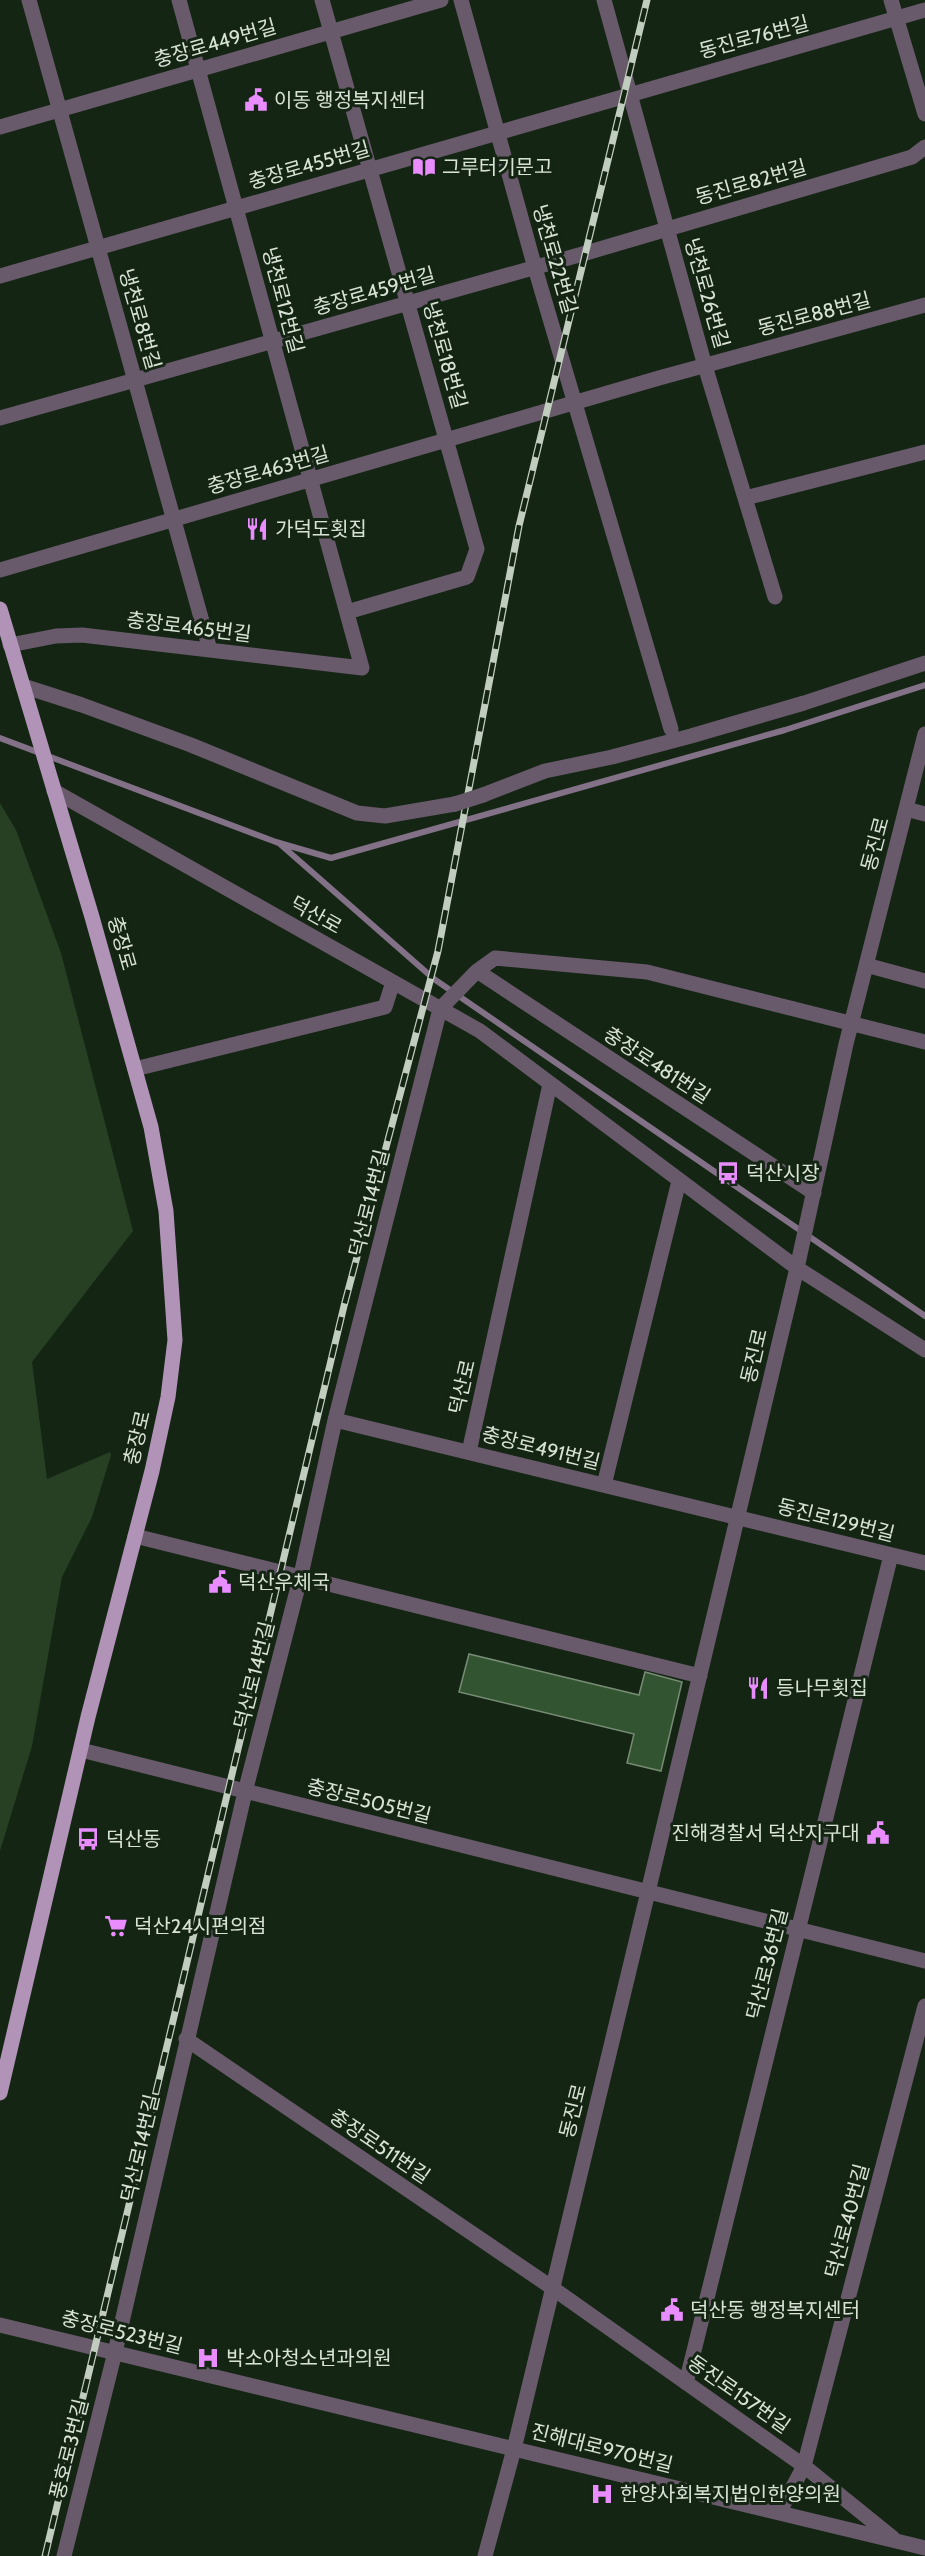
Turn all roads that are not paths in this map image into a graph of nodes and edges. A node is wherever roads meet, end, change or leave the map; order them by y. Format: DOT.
graph roads {
  1 [pos="29,0"];
  2 [pos="179,0"];
  3 [pos="322,0"];
  4 [pos="441,0"];
  5 [pos="461,0"];
  6 [pos="604,0"];
  7 [pos="891,0"];
  8 [pos="925,10"];
  9 [pos="898,18"];
  10 [pos="331,32"];
  11 [pos="198,70"];
  12 [pos="629,94"];
  13 [pos="59,110"];
  14 [pos="925,114"];
  15 [pos="0,127"];
  16 [pos="498,132"];
  17 [pos="925,147"];
  18 [pos="370,169"];
  19 [pos="236,208"];
  20 [pos="667,229"];
  21 [pos="98,248"];
  22 [pos="586,253"];
  23 [pos="535,268"];
  24 [pos="0,276"];
  25 [pos="408,303"];
  26 [pos="925,305"];
  27 [pos="273,341"];
  28 [pos="705,366"];
  29 [pos="135,380"];
  30 [pos="575,403"];
  31 [pos="547,411"];
  32 [pos="0,418"];
  33 [pos="447,440"];
  34 [pos="925,452"];
  35 [pos="311,480"];
  36 [pos="745,498"];
  37 [pos="174,519"];
  38 [pos="0,570"];
  39 [pos="775,597"];
  40 [pos="0,609"];
  41 [pos="347,612"];
  42 [pos="5,646"];
  43 [pos="210,650"];
  44 [pos="925,663"];
  45 [pos="362,668"];
  46 [pos="24,690"];
  47 [pos="671,729"];
  48 [pos="925,734"];
  49 [pos="54,791"];
  50 [pos="906,809"];
  51 [pos="925,814"];
  52 [pos="866,965"];
  53 [pos="477,971"];
  54 [pos="925,981"];
  55 [pos="393,982"];
  56 [pos="440,1009"];
  57 [pos="852,1023"];
  58 [pos="925,1042"];
  59 [pos="135,1068"];
  60 [pos="550,1084"];
  61 [pos="679,1181"];
  62 [pos="814,1193"];
  63 [pos="797,1268"];
  64 [pos="925,1350"];
  65 [pos="335,1420"];
  66 [pos="469,1452"];
  67 [pos="604,1485"];
  68 [pos="737,1518"];
  69 [pos="135,1536"];
  70 [pos="891,1555"];
  71 [pos="925,1563"];
  72 [pos="301,1575"];
  73 [pos="700,1676"];
  74 [pos="81,1750"];
  75 [pos="245,1792"];
  76 [pos="648,1892"];
  77 [pos="797,1929"];
  78 [pos="925,1961"];
  79 [pos="925,2006"];
  80 [pos="186,2039"];
  81 [pos="0,2093"];
  82 [pos="551,2288"];
  83 [pos="0,2325"];
  84 [pos="115,2352"];
  85 [pos="686,2383"];
  86 [pos="514,2449"];
  87 [pos="804,2466"];
  88 [pos="779,2512"];
  89 [pos="898,2541"];
  90 [pos="925,2548"];
  91 [pos="64,2556"];
  92 [pos="485,2556"];
  1 -- 13 [label="street, 냉천로8번길"];
  2 -- 11 [label="street, 냉천로12번길"];
  3 -- 10 [label="street, 냉천로18번길"];
  4 -- 10 [label="street, 충장로449번길"];
  5 -- 16 [label="street, 냉천로22번길"];
  6 -- 12 [label="street, 냉천로26번길"];
  7 -- 9 [label="street"];
  8 -- 9 [label="street, 동진로76번길"];
  9 -- 12 [label="street, 동진로76번길"];
  9 -- 14 [label="street"];
  10 -- 11 [label="street, 충장로449번길"];
  10 -- 18 [label="street, 냉천로18번길"];
  11 -- 13 [label="street, 충장로449번길"];
  11 -- 19 [label="street, 냉천로12번길"];
  12 -- 16 [label="street, 충장로455번길"];
  12 -- 20 [label="street, 냉천로26번길"];
  13 -- 15 [label="street, 충장로449번길"];
  13 -- 21 [label="street, 냉천로8번길"];
  16 -- 18 [label="street, 충장로455번길"];
  16 -- 23 [label="street, 냉천로22번길"];
  17 -- 20 [label="street, 동진로82번길"];
  18 -- 19 [label="street, 충장로455번길"];
  18 -- 25 [label="street, 냉천로18번길"];
  19 -- 21 [label="street, 충장로455번길"];
  19 -- 27 [label="street, 냉천로12번길"];
  20 -- 22 [label="street, 동진로82번길"];
  20 -- 28 [label="street, 냉천로26번길"];
  21 -- 24 [label="street, 충장로455번길"];
  21 -- 29 [label="street, 냉천로8번길"];
  22 -- 23 [label="street, 충장로459번길"];
  23 -- 25 [label="street, 충장로459번길"];
  23 -- 30 [label="street, 냉천로22번길"];
  25 -- 27 [label="street, 충장로459번길"];
  25 -- 33 [label="street, 냉천로18번길"];
  26 -- 28 [label="street, 동진로88번길"];
  27 -- 29 [label="street, 충장로459번길"];
  27 -- 35 [label="street, 냉천로12번길"];
  28 -- 30 [label="street, 동진로88번길"];
  28 -- 36 [label="street, 냉천로26번길"];
  29 -- 32 [label="street, 충장로459번길"];
  29 -- 37 [label="street, 냉천로8번길"];
  30 -- 31 [label="street, 동진로88번길"];
  30 -- 47 [label="street"];
  31 -- 33 [label="street, 충장로463번길"];
  33 -- 35 [label="street, 충장로463번길"];
  33 -- 41 [label="street, 냉천로18번길"];
  34 -- 36 [label="street"];
  35 -- 37 [label="street, 충장로463번길"];
  35 -- 41 [label="street, 냉천로12번길"];
  36 -- 39 [label="street, 냉천로26번길"];
  37 -- 38 [label="street, 충장로463번길"];
  37 -- 43 [label="street, 냉천로8번길"];
  40 -- 42 [label="main road"];
  41 -- 45 [label="street, 냉천로12번길"];
  42 -- 43 [label="street, 충장로465번길"];
  42 -- 46 [label="main road"];
  43 -- 45 [label="street, 충장로465번길"];
  44 -- 46 [label="street, bridge"];
  46 -- 49 [label="main road, 충장로"];
  48 -- 50 [label="street, 동진로"];
  49 -- 55 [label="street, 덕산로"];
  49 -- 59 [label="main road, 충장로"];
  50 -- 51 [label="street"];
  50 -- 52 [label="street, 동진로"];
  52 -- 54 [label="street"];
  52 -- 57 [label="street, 동진로"];
  53 -- 56 [label="street"];
  53 -- 57 [label="street"];
  53 -- 62 [label="street, 충장로481번길"];
  55 -- 56 [label="street, 덕산로"];
  55 -- 59 [label="street"];
  56 -- 60 [label="street, 덕산로"];
  56 -- 65 [label="street, 덕산로14번길"];
  57 -- 58 [label="street"];
  57 -- 62 [label="street, 동진로"];
  59 -- 69 [label="main road, 충장로"];
  60 -- 61 [label="street, 덕산로"];
  60 -- 66 [label="street, 덕산로"];
  61 -- 63 [label="street, 덕산로"];
  61 -- 67 [label="street"];
  62 -- 63 [label="street, 동진로"];
  63 -- 64 [label="street, 덕산로"];
  63 -- 68 [label="street, 동진로"];
  65 -- 66 [label="street, 충장로491번길"];
  65 -- 72 [label="street, 덕산로14번길"];
  66 -- 67 [label="street, 충장로491번길"];
  67 -- 68 [label="street, 충장로491번길"];
  68 -- 70 [label="street, 동진로129번길"];
  68 -- 73 [label="street, 동진로"];
  69 -- 72 [label="street"];
  69 -- 74 [label="main road, 충장로"];
  70 -- 71 [label="street, 동진로129번길"];
  70 -- 77 [label="street, 덕산로36번길"];
  72 -- 73 [label="street"];
  72 -- 75 [label="street, 덕산로14번길"];
  73 -- 76 [label="street, 동진로"];
  74 -- 75 [label="street, 충장로505번길"];
  74 -- 81 [label="main road, 충장로"];
  75 -- 76 [label="street, 충장로505번길"];
  75 -- 80 [label="street, 덕산로14번길"];
  76 -- 77 [label="street, 충장로505번길"];
  76 -- 82 [label="street, 동진로"];
  77 -- 78 [label="street, 충장로505번길"];
  77 -- 85 [label="street, 덕산로36번길"];
  79 -- 87 [label="street, 덕산로40번길"];
  80 -- 82 [label="street, 충장로511번길"];
  80 -- 84 [label="street, 덕산로14번길"];
  82 -- 85 [label="street, 동진로157번길"];
  82 -- 86 [label="street, 동진로"];
  83 -- 84 [label="street, 충장로523번길"];
  84 -- 86 [label="street, 충장로523번길"];
  84 -- 91 [label="street, 풍호로3번길"];
  85 -- 87 [label="street, 동진로157번길"];
  86 -- 88 [label="street, 진해대로970번길"];
  86 -- 92 [label="street, 동진로"];
  87 -- 88 [label="street, 덕산로40번길"];
  87 -- 89 [label="street, 동진로157번길"];
  88 -- 89 [label="street, 진해대로970번길"];
  89 -- 90 [label="street, 진해대로970번길"];
}
